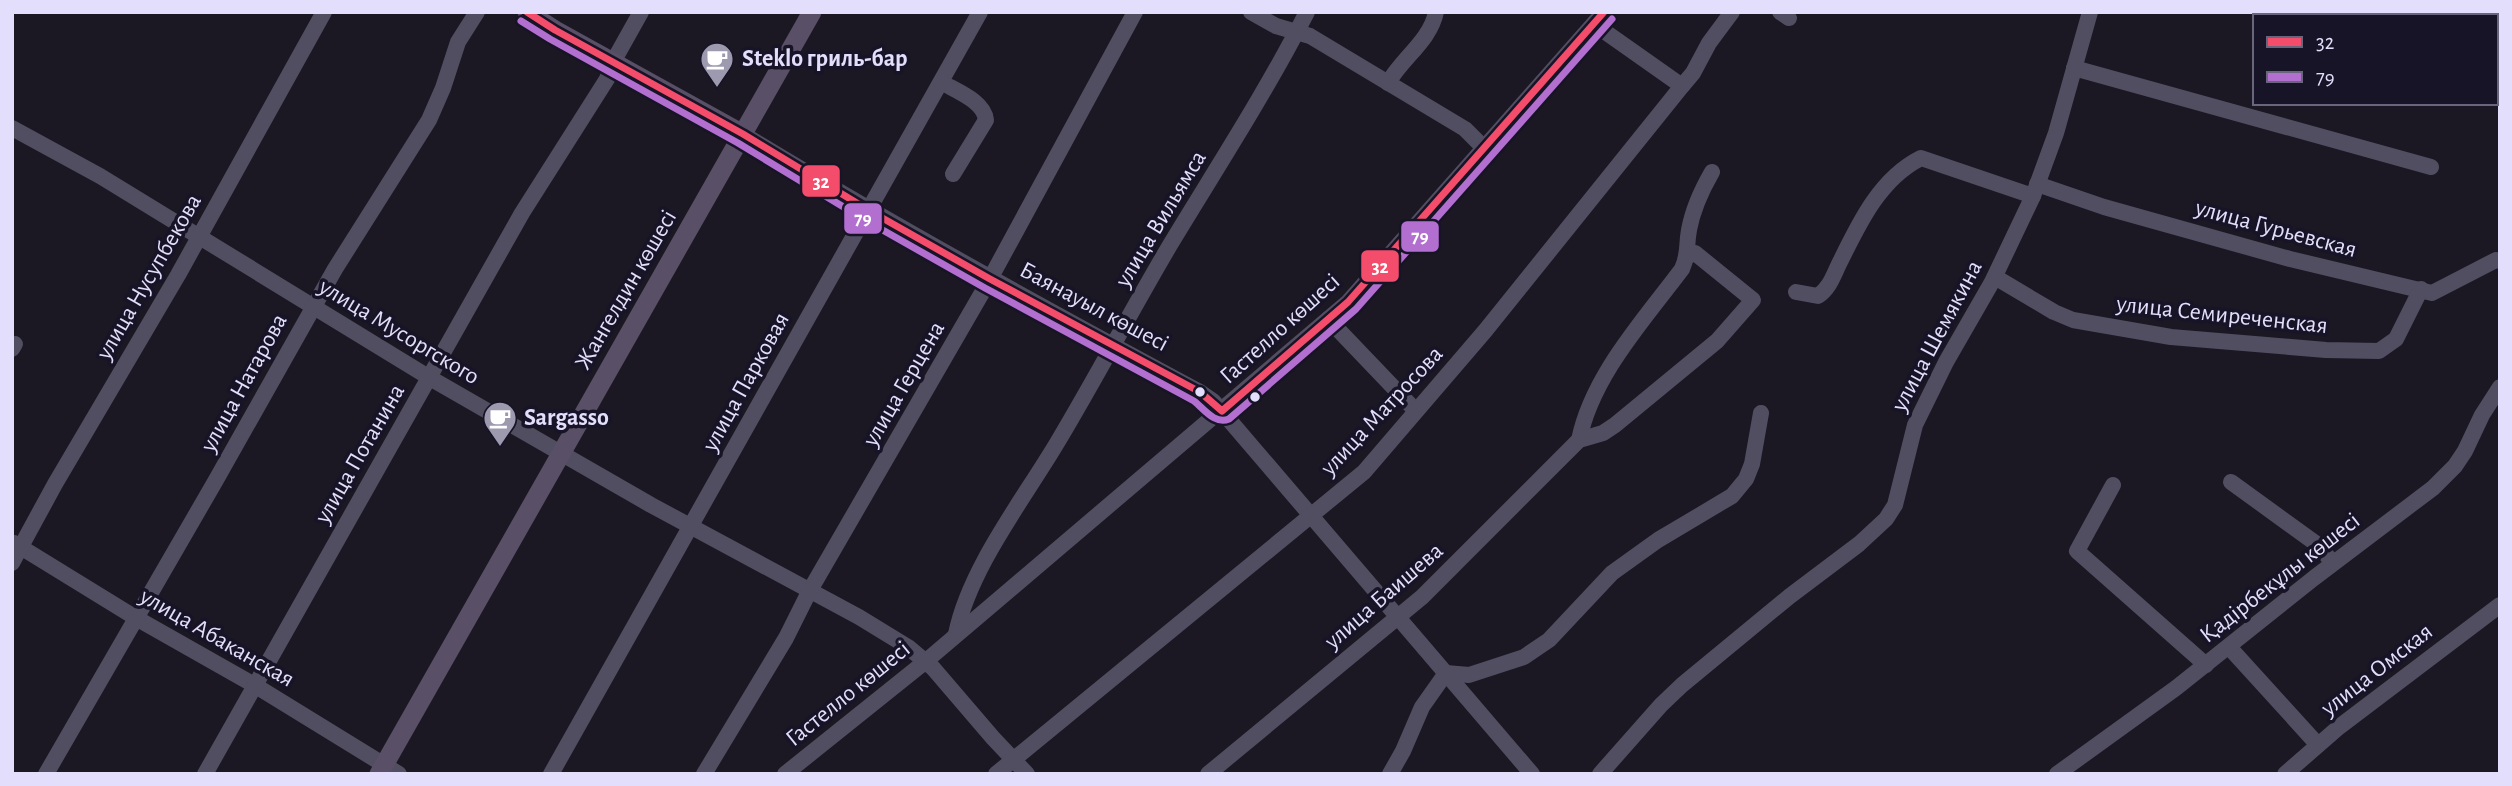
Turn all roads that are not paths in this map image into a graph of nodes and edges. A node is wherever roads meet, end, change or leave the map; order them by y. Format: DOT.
graph roads {
  1 [pos="324,12"];
  2 [pos="477,12"];
  3 [pos="527,12"];
  4 [pos="641,12"];
  5 [pos="812,12"];
  6 [pos="980,12"];
  7 [pos="1135,12"];
  8 [pos="1251,12"];
  9 [pos="1307,12"];
  10 [pos="1436,12"];
  11 [pos="1732,12"];
  12 [pos="2090,12"];
  13 [pos="1599,18"];
  14 [pos="1296,32"];
  15 [pos="613,62"];
  16 [pos="2074,68"];
  17 [pos="941,82"];
  18 [pos="1388,83"];
  19 [pos="1682,86"];
  20 [pos="12,128"];
  21 [pos="743,134"];
  22 [pos="1484,148"];
  23 [pos="2431,167"];
  24 [pos="1712,172"];
  25 [pos="953,174"];
  26 [pos="2035,190"];
  27 [pos="870,211"];
  28 [pos="197,238"];
  29 [pos="1688,256"];
  30 [pos="2500,261"];
  31 [pos="1995,277"];
  32 [pos="989,279"];
  33 [pos="2421,289"];
  34 [pos="1796,292"];
  35 [pos="312,307"];
  36 [pos="1328,319"];
  37 [pos="1114,346"];
  38 [pos="430,378"];
  39 [pos="2500,387"];
  40 [pos="1222,411"];
  41 [pos="1416,411"];
  42 [pos="1760,413"];
  43 [pos="1579,440"];
  44 [pos="562,453"];
  45 [pos="2231,482"];
  46 [pos="2113,485"];
  47 [pos="1310,516"];
  48 [pos="692,526"];
  49 [pos="17,545"];
  50 [pos="12,563"];
  51 [pos="2333,563"];
  52 [pos="809,592"];
  53 [pos="2500,605"];
  54 [pos="136,618"];
  55 [pos="1398,618"];
  56 [pos="956,634"];
  57 [pos="2229,646"];
  58 [pos="926,661"];
  59 [pos="2206,665"];
  60 [pos="1446,673"];
  61 [pos="256,686"];
  62 [pos="2318,745"];
  63 [pos="1014,758"];
  64 [pos="387,771"];
  65 [pos="46,774"];
  66 [pos="205,774"];
  67 [pos="551,774"];
  68 [pos="704,774"];
  69 [pos="785,774"];
  70 [pos="996,774"];
  71 [pos="1027,774"];
  72 [pos="1208,774"];
  73 [pos="1390,774"];
  74 [pos="1532,774"];
  75 [pos="1600,774"];
  76 [pos="2057,774"];
  77 [pos="2285,774"];
  1 -- 28 [label="street, улица Нусупбекова"];
  2 -- 35 [label="street, улица Натарова"];
  3 -- 15 [label="main road, Баянауыл көшесі"];
  4 -- 15 [label="street, улица Потанина"];
  5 -- 21 [label="main road, Жангелдин көшесі"];
  6 -- 17 [label="street, улица Парковая"];
  7 -- 32 [label="street, улица Герцена"];
  8 -- 14 [label="street"];
  9 -- 14 [label="street, улица Вильямса"];
  10 -- 18 [label="street"];
  11 -- 19 [label="street, улица Матросова"];
  12 -- 16 [label="street, улица Шемякина"];
  13 -- 19 [label="street"];
  13 -- 22 [label="street, Гастелло көшесі"];
  14 -- 18 [label="street"];
  14 -- 37 [label="street, улица Вильямса"];
  15 -- 21 [label="main road, Баянауыл көшесі"];
  15 -- 38 [label="street, улица Потанина"];
  16 -- 23 [label="street"];
  16 -- 26 [label="street, улица Шемякина"];
  17 -- 25 [label="street"];
  17 -- 27 [label="street, улица Парковая"];
  18 -- 22 [label="street"];
  19 -- 41 [label="street, улица Матросова"];
  20 -- 28 [label="street, улица Мусоргского"];
  21 -- 27 [label="street, Баянауыл көшесі"];
  21 -- 44 [label="main road, Жангелдин көшесі"];
  22 -- 36 [label="street, Гастелло көшесі"];
  24 -- 29 [label="street, улица Баишева"];
  26 -- 31 [label="street, улица Шемякина"];
  26 -- 33 [label="street, улица Гурьевская"];
  26 -- 34 [label="street, улица Гурьевская"];
  27 -- 32 [label="street, Баянауыл көшесі"];
  27 -- 48 [label="street, улица Парковая"];
  28 -- 35 [label="street, улица Мусоргского"];
  28 -- 49 [label="street, улица Нусупбекова"];
  29 -- 43 [label="street, улица Баишева"];
  29 -- 43 [label="street, улица Баишева"];
  30 -- 33 [label="street, улица Гурьевская"];
  31 -- 33 [label="street, улица Семиреченская"];
  31 -- 75 [label="street, улица Шемякина"];
  32 -- 37 [label="street, Баянауыл көшесі"];
  32 -- 52 [label="street, улица Герцена"];
  35 -- 38 [label="street, улица Мусоргского"];
  35 -- 54 [label="street, улица Натарова"];
  36 -- 40 [label="street, Гастелло көшесі"];
  36 -- 41 [label="street"];
  37 -- 40 [label="street, Баянауыл көшесі"];
  37 -- 56 [label="street, улица Вильямса"];
  38 -- 44 [label="street, улица Мусоргского"];
  38 -- 61 [label="street, улица Потанина"];
  39 -- 51 [label="street, Қадірбекұлы көшесі"];
  40 -- 47 [label="street, Баянауыл көшесі"];
  40 -- 56 [label="street, Гастелло көшесі"];
  41 -- 47 [label="street, улица Матросова"];
  42 -- 60 [label="street"];
  43 -- 55 [label="street, улица Баишева"];
  44 -- 48 [label="street, улица Мусоргского"];
  44 -- 64 [label="main road, Жангелдин көшесі"];
  45 -- 51 [label="street"];
  46 -- 59 [label="street"];
  47 -- 55 [label="street, Баянауыл көшесі"];
  47 -- 63 [label="street, улица Матросова"];
  48 -- 52 [label="street, улица Мусоргского"];
  48 -- 67 [label="street, улица Парковая"];
  49 -- 50 [label="street, улица Нусупбекова"];
  49 -- 54 [label="street, улица Абаканская"];
  51 -- 57 [label="street, Қадірбекұлы көшесі"];
  52 -- 58 [label="street, улица Мусоргского"];
  52 -- 68 [label="street, улица Герцена"];
  53 -- 62 [label="street, улица Омская"];
  54 -- 61 [label="street, улица Абаканская"];
  54 -- 65 [label="street, улица Натарова"];
  55 -- 60 [label="street, Баянауыл көшесі"];
  55 -- 72 [label="street, улица Баишева"];
  56 -- 58 [label="street, Гастелло көшесі"];
  57 -- 59 [label="street, Қадірбекұлы көшесі"];
  57 -- 62 [label="street"];
  58 -- 63 [label="street, улица Мусоргского"];
  58 -- 69 [label="street, Гастелло көшесі"];
  59 -- 76 [label="street, Қадірбекұлы көшесі"];
  60 -- 73 [label="street"];
  60 -- 74 [label="street, Баянауыл көшесі"];
  61 -- 64 [label="street, улица Абаканская"];
  61 -- 66 [label="street, улица Потанина"];
  62 -- 77 [label="street, улица Омская"];
  63 -- 70 [label="street, улица Матросова"];
  63 -- 71 [label="street, улица Мусоргского"];
}
